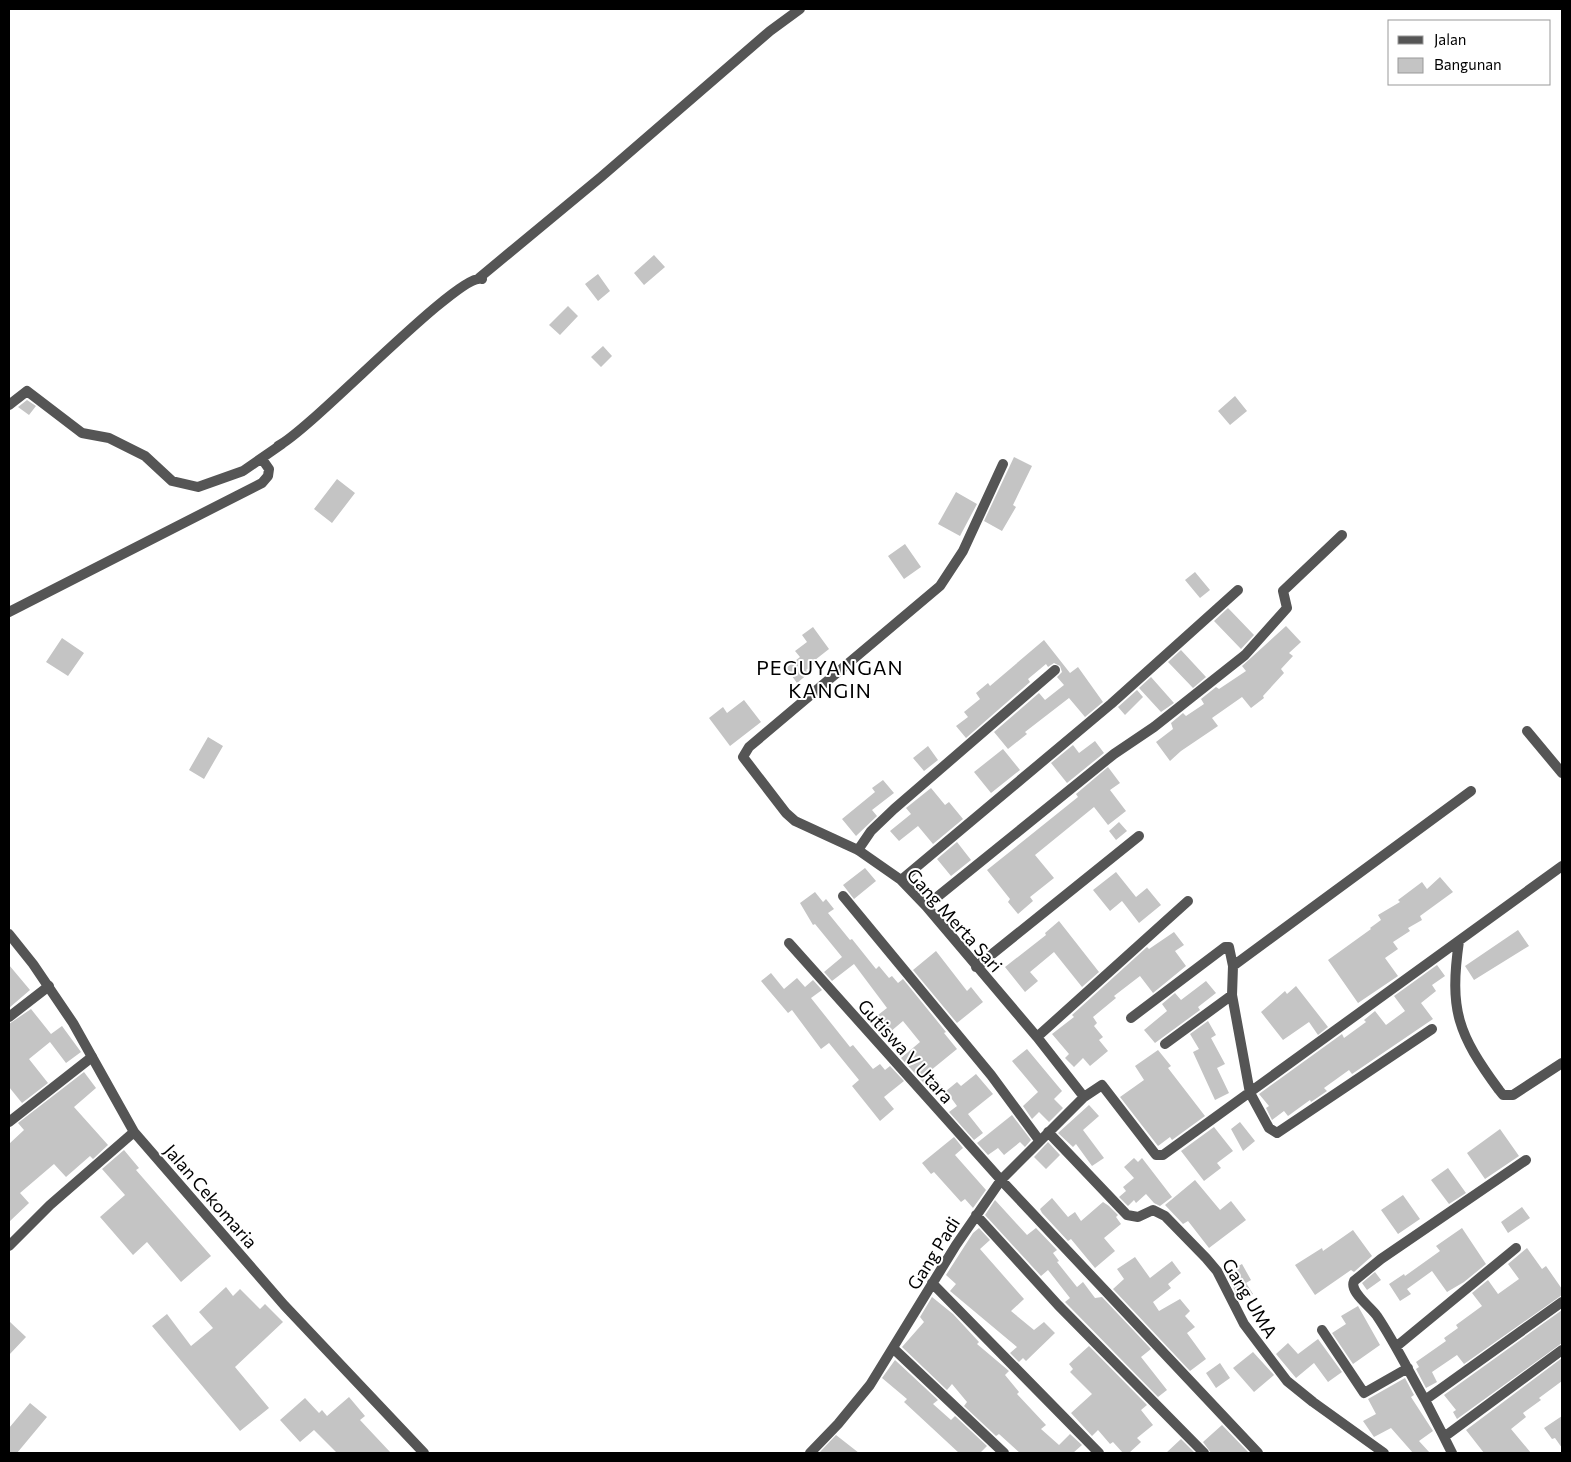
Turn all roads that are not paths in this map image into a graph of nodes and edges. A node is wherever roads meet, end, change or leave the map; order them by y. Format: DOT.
graph roads {
  1 [pos="800,9"];
  2 [pos="9,405"];
  3 [pos="262,459"];
  4 [pos="1003,464"];
  5 [pos="1342,535"];
  6 [pos="1238,590"];
  7 [pos="9,612"];
  8 [pos="1055,670"];
  9 [pos="1527,731"];
  10 [pos="1562,773"];
  11 [pos="1472,791"];
  12 [pos="1139,836"];
  13 [pos="858,850"];
  14 [pos="1562,866"];
  15 [pos="902,880"];
  16 [pos="843,896"];
  17 [pos="1188,901"];
  18 [pos="926,906"];
  19 [pos="9,934"];
  20 [pos="1458,941"];
  21 [pos="789,943"];
  22 [pos="1233,966"];
  23 [pos="976,968"];
  24 [pos="49,986"];
  25 [pos="1232,995"];
  26 [pos="9,1017"];
  27 [pos="1131,1018"];
  28 [pos="1432,1029"];
  29 [pos="1037,1038"];
  30 [pos="1165,1044"];
  31 [pos="92,1056"];
  32 [pos="1562,1063"];
  33 [pos="1250,1093"];
  34 [pos="1084,1097"];
  35 [pos="9,1122"];
  36 [pos="134,1132"];
  37 [pos="1048,1132"];
  38 [pos="1039,1140"];
  39 [pos="1526,1160"];
  40 [pos="1001,1180"];
  41 [pos="976,1215"];
  42 [pos="9,1246"];
  43 [pos="1516,1248"];
  44 [pos="932,1283"];
  45 [pos="1562,1302"];
  46 [pos="1322,1330"];
  47 [pos="1397,1346"];
  48 [pos="895,1350"];
  49 [pos="1562,1350"];
  50 [pos="1408,1368"];
  51 [pos="1425,1400"];
  52 [pos="1444,1437"];
  53 [pos="424,1453"];
  54 [pos="810,1453"];
  55 [pos="1004,1453"];
  56 [pos="1099,1453"];
  57 [pos="1204,1453"];
  58 [pos="1258,1453"];
  59 [pos="1384,1453"];
  60 [pos="1452,1453"];
  1 -- 3 [label="street"];
  2 -- 3 [label="street"];
  3 -- 7 [label="street"];
  4 -- 13 [label="street, Gang Merta Sari"];
  5 -- 18 [label="street"];
  6 -- 15 [label="street"];
  8 -- 13 [label="street"];
  9 -- 10 [label="street"];
  11 -- 22 [label="street"];
  12 -- 23 [label="street"];
  13 -- 15 [label="street, Gang Merta Sari"];
  14 -- 20 [label="street"];
  15 -- 18 [label="street, Gang Merta Sari"];
  16 -- 38 [label="street"];
  17 -- 29 [label="street"];
  18 -- 23 [label="street, Gang Merta Sari"];
  19 -- 24 [label="street, Jalan Cekomaria"];
  20 -- 32 [label="street"];
  20 -- 33 [label="street"];
  21 -- 40 [label="street, Gutiswa V Utara"];
  22 -- 25 [label="street"];
  22 -- 27 [label="street"];
  23 -- 29 [label="street, Gang Merta Sari"];
  24 -- 26 [label="street"];
  24 -- 31 [label="street, Jalan Cekomaria"];
  25 -- 30 [label="street"];
  25 -- 33 [label="street"];
  28 -- 33 [label="street"];
  29 -- 34 [label="street, Gang Merta Sari"];
  31 -- 35 [label="street"];
  31 -- 36 [label="street, Jalan Cekomaria"];
  33 -- 34 [label="street, Gang Padi"];
  34 -- 37 [label="street, Gang Padi"];
  36 -- 42 [label="street"];
  36 -- 53 [label="street, Jalan Cekomaria"];
  37 -- 38 [label="street, Gang Padi"];
  37 -- 59 [label="street, Gang UMA"];
  38 -- 40 [label="street, Gang Padi"];
  39 -- 47 [label="street"];
  40 -- 41 [label="street, Gang Padi"];
  40 -- 58 [label="street, Gutiswa V Utara"];
  41 -- 44 [label="street, Gang Padi"];
  41 -- 57 [label="street"];
  43 -- 47 [label="street"];
  44 -- 54 [label="street, Gang Padi"];
  44 -- 56 [label="street"];
  45 -- 51 [label="street"];
  46 -- 50 [label="street"];
  47 -- 50 [label="street"];
  48 -- 55 [label="street"];
  49 -- 52 [label="street"];
  50 -- 51 [label="street"];
  51 -- 52 [label="street"];
  52 -- 60 [label="street"];
}
